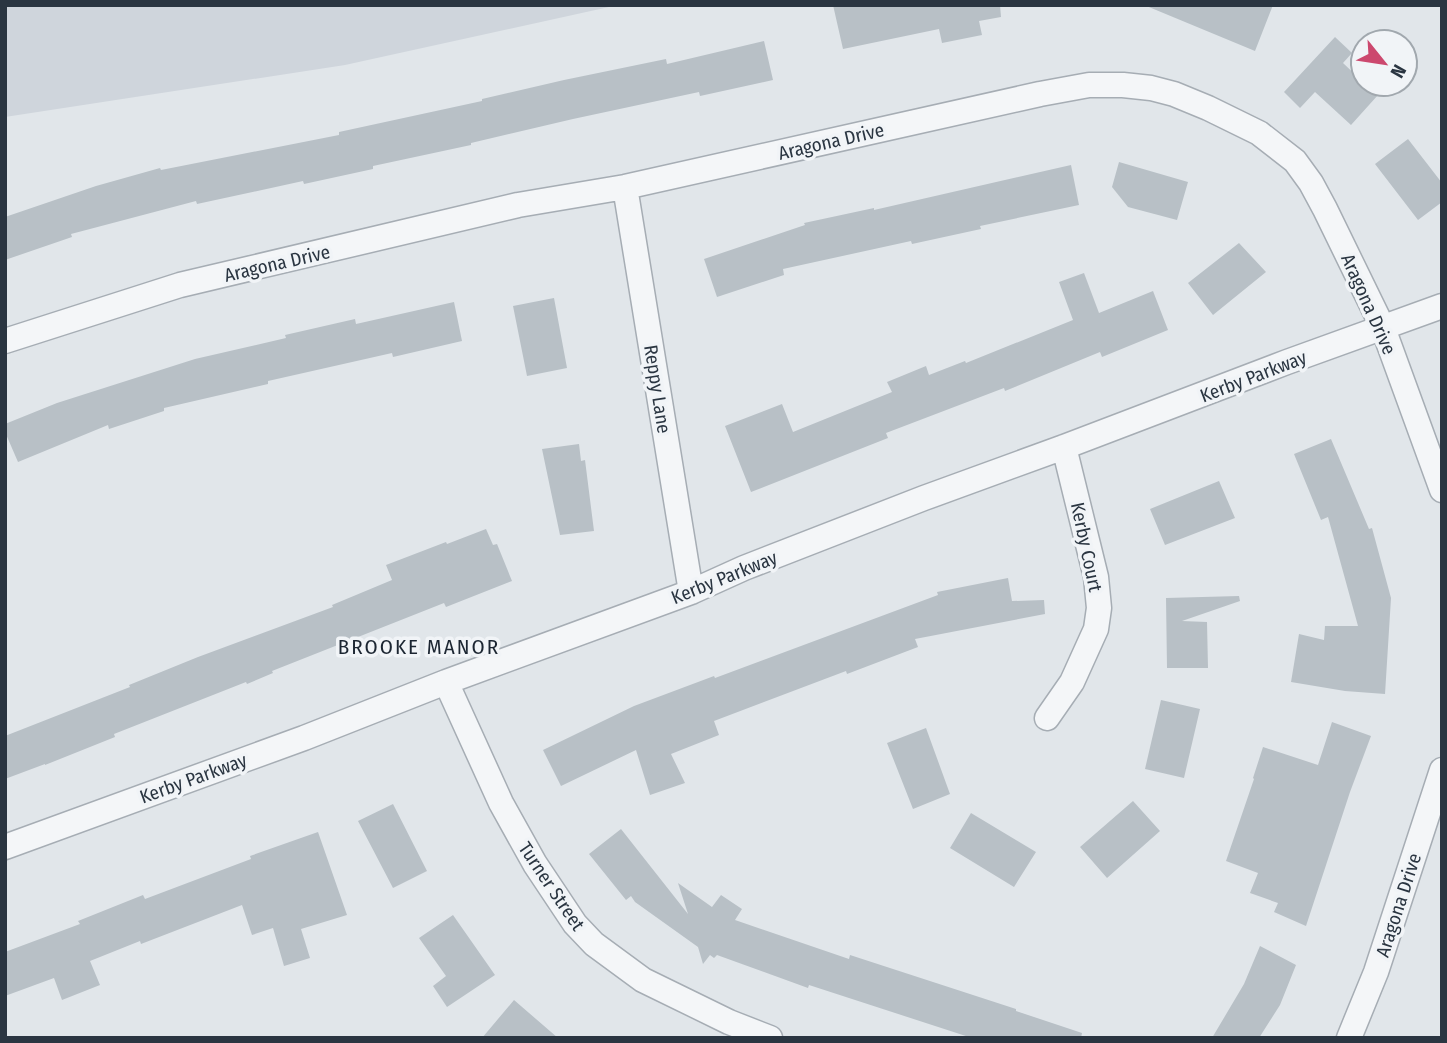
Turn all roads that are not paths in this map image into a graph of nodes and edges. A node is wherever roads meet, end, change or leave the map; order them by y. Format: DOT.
graph roads {
  1 [pos="625,187"];
  2 [pos="1442,306"];
  3 [pos="1383,328"];
  4 [pos="5,341"];
  5 [pos="1064,447"];
  6 [pos="1442,490"];
  7 [pos="691,592"];
  8 [pos="446,682"];
  9 [pos="1046,718"];
  10 [pos="1442,770"];
  11 [pos="5,847"];
  12 [pos="770,1038"];
  13 [pos="1349,1038"];
  1 -- 3 [label="street, Aragona Drive"];
  1 -- 4 [label="street, Aragona Drive"];
  1 -- 7 [label="street, Reppy Lane"];
  2 -- 3 [label="street, Kerby Parkway"];
  3 -- 5 [label="street, Kerby Parkway"];
  3 -- 6 [label="street, Aragona Drive"];
  5 -- 7 [label="street, Kerby Parkway"];
  5 -- 9 [label="street, Kerby Court"];
  7 -- 8 [label="street, Kerby Parkway"];
  8 -- 11 [label="street, Kerby Parkway"];
  8 -- 12 [label="street, Turner Street"];
  10 -- 13 [label="street, Aragona Drive"];
}
